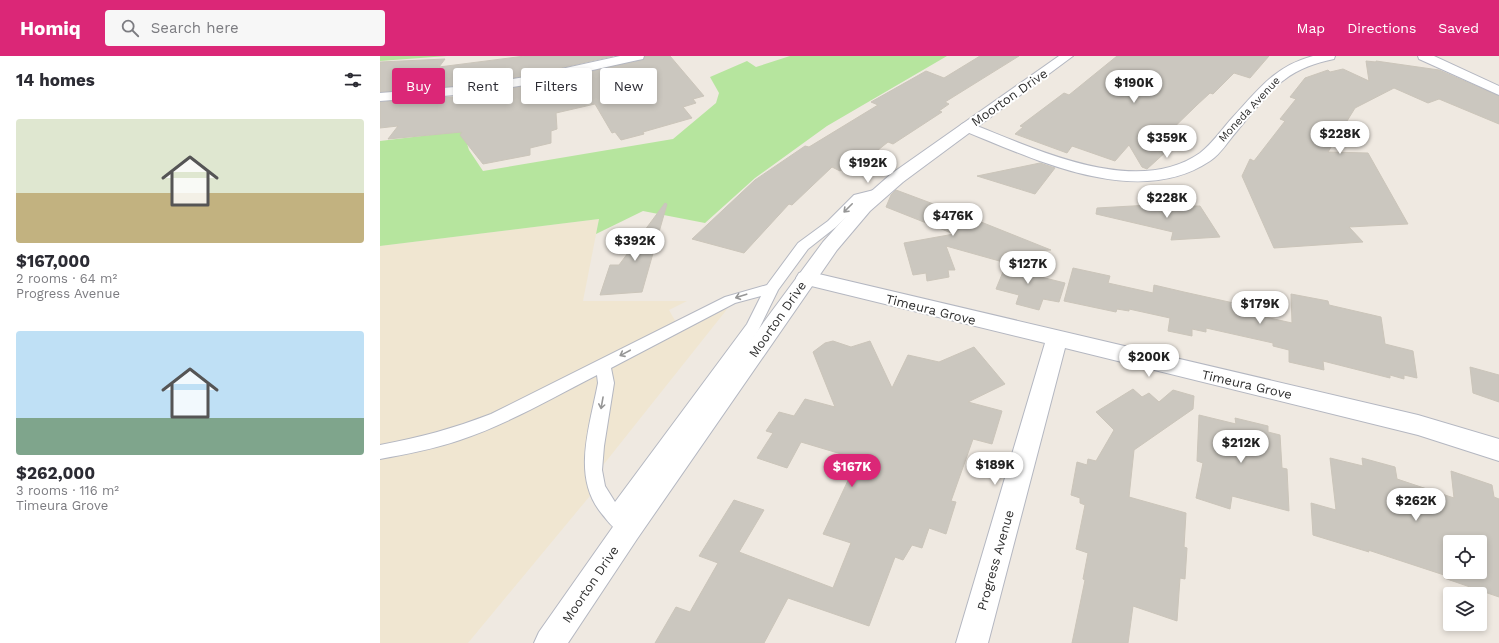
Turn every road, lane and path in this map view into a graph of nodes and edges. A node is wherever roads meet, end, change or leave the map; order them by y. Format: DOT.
graph roads {
  1 [pos="638,56"];
  2 [pos="1067,56"];
  3 [pos="1329,56"];
  4 [pos="1424,56"];
  5 [pos="1499,91"];
  6 [pos="380,97"];
  7 [pos="967,127"];
  8 [pos="882,191"];
  9 [pos="806,278"];
  10 [pos="772,288"];
  11 [pos="1057,339"];
  12 [pos="603,364"];
  13 [pos="1499,450"];
  14 [pos="380,452"];
  15 [pos="621,523"];
  16 [pos="550,643"];
  17 [pos="972,643"];
  1 -- 6 [label="street"];
  2 -- 7 [label="street, Moorton Drive"];
  3 -- 7 [label="street, Moneda Avenue"];
  4 -- 5 [label="street"];
  7 -- 8 [label="street, Moorton Drive"];
  8 -- 9 [label="street, Moorton Drive"];
  8 -- 10 [label="lane, one-way"];
  9 -- 11 [label="street, Timeura Grove"];
  9 -- 15 [label="street, Moorton Drive"];
  10 -- 12 [label="lane, one-way"];
  10 -- 15 [label="lane"];
  11 -- 13 [label="street, Timeura Grove"];
  11 -- 17 [label="street, Progress Avenue"];
  12 -- 14 [label="lane"];
  12 -- 15 [label="lane, one-way"];
  15 -- 16 [label="street, Moorton Drive"];
}
